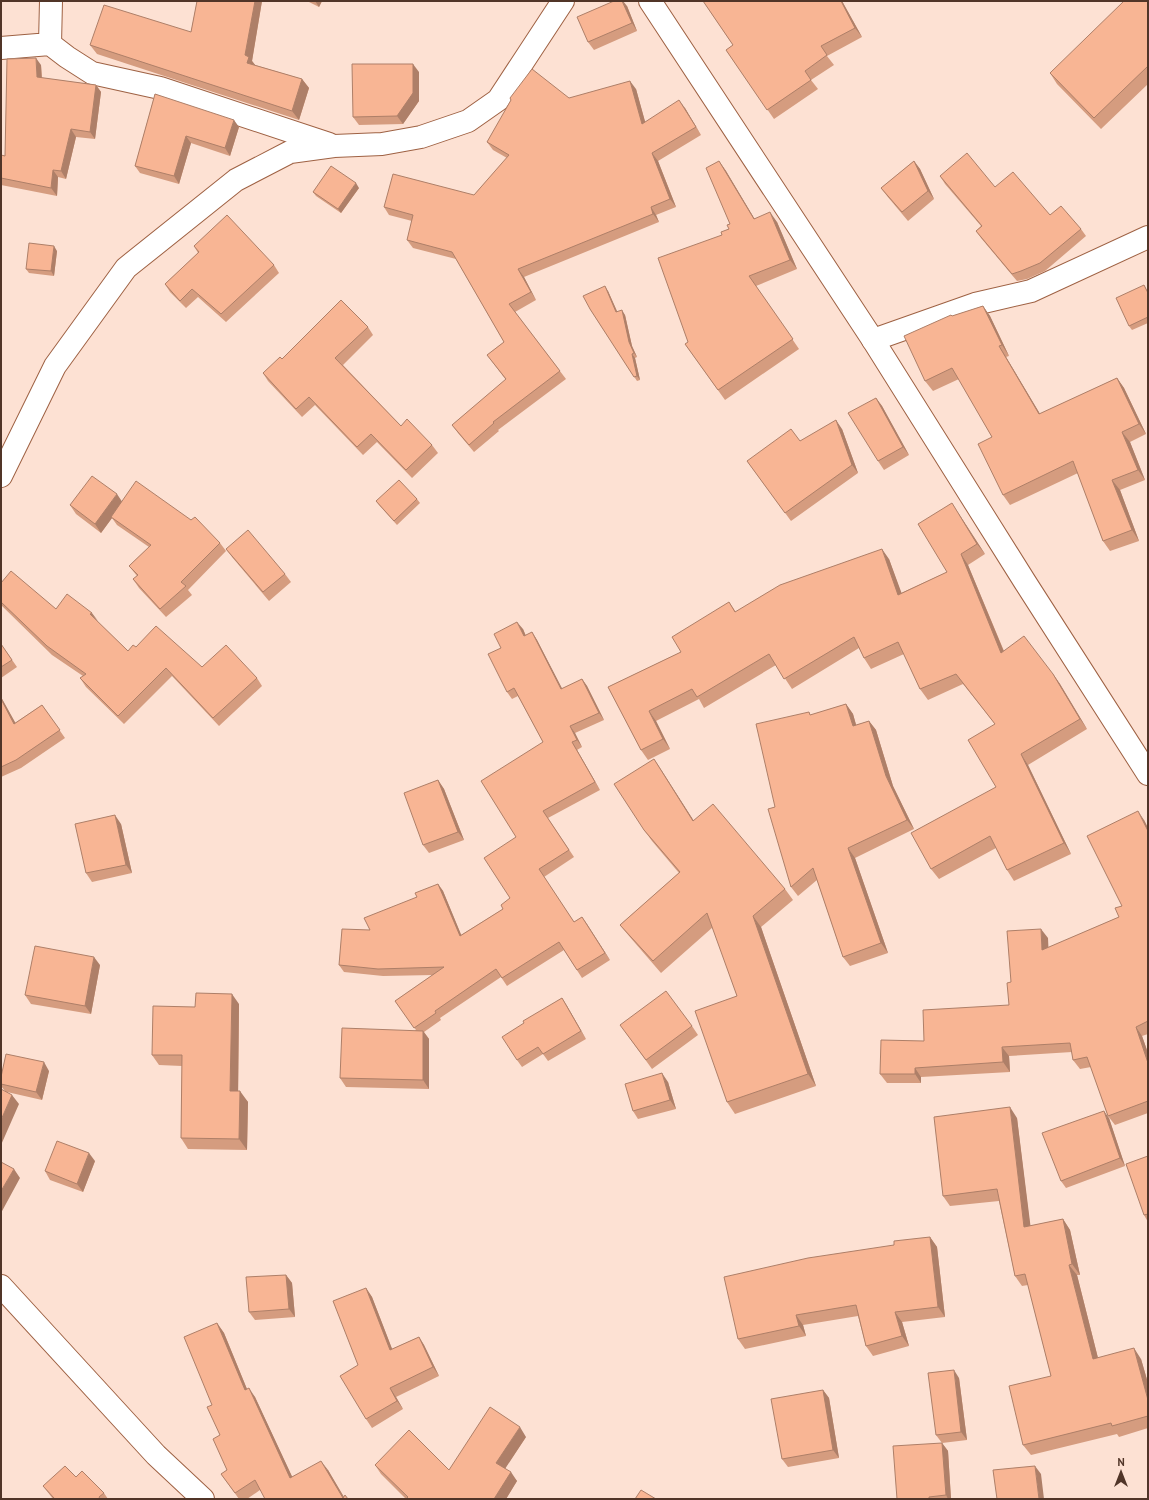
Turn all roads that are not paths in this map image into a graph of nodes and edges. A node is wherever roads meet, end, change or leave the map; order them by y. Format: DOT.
graph roads {
  1 [pos="51,1"];
  2 [pos="563,1"];
  3 [pos="650,1"];
  4 [pos="50,44"];
  5 [pos="1,48"];
  6 [pos="334,146"];
  7 [pos="1148,237"];
  8 [pos="873,340"];
  9 [pos="1,476"];
  10 [pos="1148,774"];
  11 [pos="1,1286"];
  12 [pos="203,1499"];
  1 -- 4 [label="street"];
  2 -- 6 [label="street"];
  3 -- 8 [label="street"];
  4 -- 5 [label="street"];
  4 -- 6 [label="street"];
  6 -- 9 [label="street"];
  7 -- 8 [label="street"];
  8 -- 10 [label="street"];
  11 -- 12 [label="street"];
}
